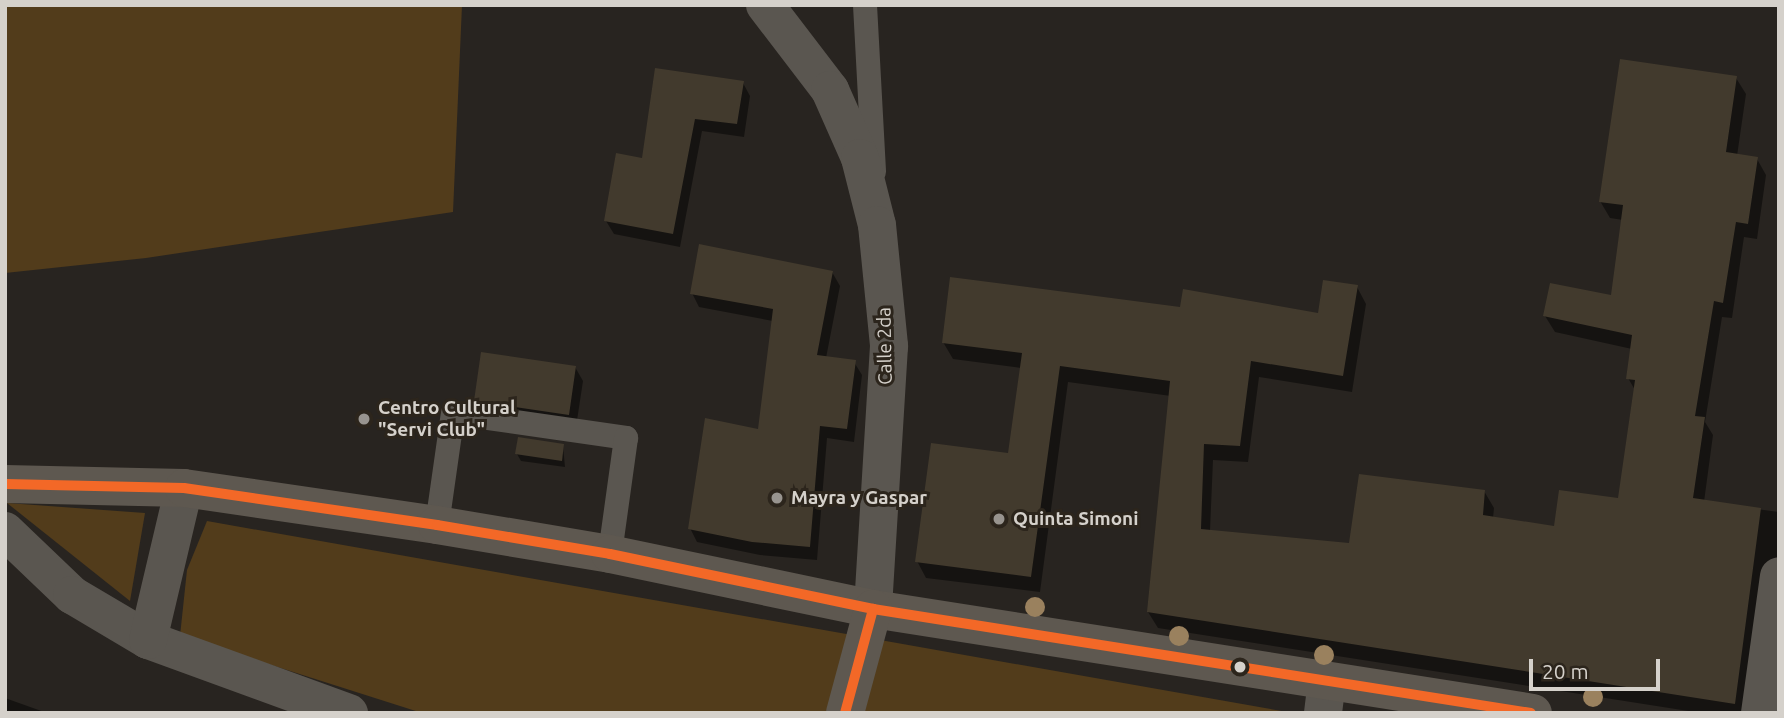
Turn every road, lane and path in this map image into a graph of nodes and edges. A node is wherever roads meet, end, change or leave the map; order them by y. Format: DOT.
graph roads {
  1 [pos="765,5"];
  2 [pos="865,5"];
  3 [pos="877,225"];
  4 [pos="5,484"];
  5 [pos="184,488"];
  6 [pos="437,525"];
  7 [pos="5,531"];
  8 [pos="610,554"];
  9 [pos="1779,576"];
  10 [pos="873,609"];
  11 [pos="148,640"];
  12 [pos="1325,698"];
  13 [pos="349,713"];
  14 [pos="845,713"];
  15 [pos="1533,713"];
  16 [pos="1760,713"];
  1 -- 3 [label="street, Calle 2da"];
  2 -- 3 [label="lane"];
  3 -- 10 [label="street, Calle 2da"];
  4 -- 5 [label="main road"];
  5 -- 6 [label="main road"];
  5 -- 11 [label="street"];
  6 -- 8 [label="main road"];
  6 -- 8 [label="lane"];
  7 -- 11 [label="street"];
  8 -- 10 [label="main road"];
  9 -- 16 [label="street"];
  10 -- 12 [label="main road"];
  10 -- 14 [label="main road, Calle 2da"];
  11 -- 13 [label="street"];
  12 -- 15 [label="main road"];
}
